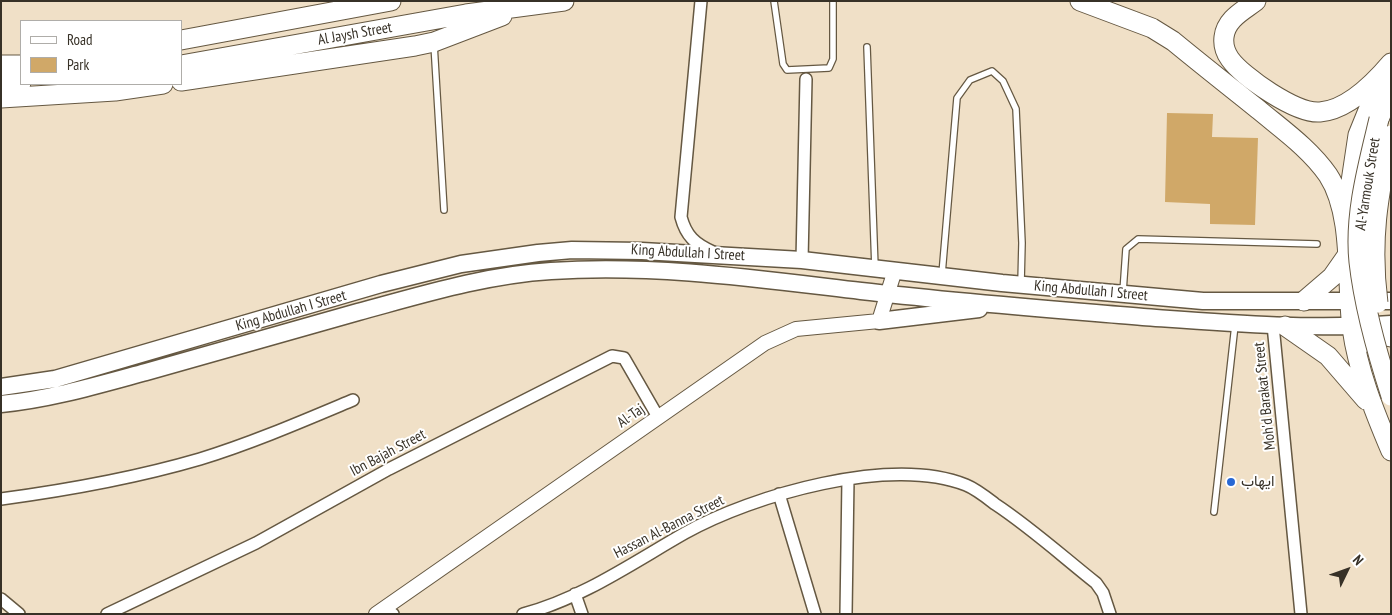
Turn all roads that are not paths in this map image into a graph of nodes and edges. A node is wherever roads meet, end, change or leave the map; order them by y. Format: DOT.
graph roads {
  1 [pos="391,1"];
  2 [pos="564,1"];
  3 [pos="701,1"];
  4 [pos="774,1"];
  5 [pos="833,1"];
  6 [pos="1080,1"];
  7 [pos="1256,1"];
  8 [pos="530,5"];
  9 [pos="182,40"];
  10 [pos="434,42"];
  11 [pos="867,47"];
  12 [pos="20,65"];
  13 [pos="182,65"];
  14 [pos="1,66"];
  15 [pos="1387,68"];
  16 [pos="806,79"];
  17 [pos="182,81"];
  18 [pos="20,83"];
  19 [pos="1,84"];
  20 [pos="156,85"];
  21 [pos="1391,91"];
  22 [pos="1,98"];
  23 [pos="1391,135"];
  24 [pos="444,210"];
  25 [pos="1344,226"];
  26 [pos="1317,244"];
  27 [pos="719,254"];
  28 [pos="1346,257"];
  29 [pos="802,260"];
  30 [pos="874,268"];
  31 [pos="895,270"];
  32 [pos="942,276"];
  33 [pos="1021,285"];
  34 [pos="888,294"];
  35 [pos="1123,294"];
  36 [pos="1304,301"];
  37 [pos="1391,301"];
  38 [pos="1349,302"];
  39 [pos="1000,306"];
  40 [pos="879,321"];
  41 [pos="1235,323"];
  42 [pos="1391,324"];
  43 [pos="1279,326"];
  44 [pos="1352,327"];
  45 [pos="1391,337"];
  46 [pos="1356,350"];
  47 [pos="1391,352"];
  48 [pos="1,387"];
  49 [pos="1391,396"];
  50 [pos="353,400"];
  51 [pos="1,404"];
  52 [pos="1375,413"];
  53 [pos="658,417"];
  54 [pos="1391,451"];
  55 [pos="848,479"];
  56 [pos="779,494"];
  57 [pos="1,499"];
  58 [pos="1214,512"];
  59 [pos="575,594"];
  60 [pos="1,600"];
  61 [pos="383,613"];
  62 [pos="19,614"];
  63 [pos="107,614"];
  64 [pos="523,614"];
  65 [pos="582,614"];
  66 [pos="815,614"];
  67 [pos="846,614"];
  68 [pos="1110,614"];
  69 [pos="1301,614"];
  1 -- 9 [label="highway, Al Jaysh Street"];
  2 -- 8 [label="highway"];
  3 -- 27 [label="street"];
  4 -- 5 [label="lane"];
  6 -- 25 [label="highway"];
  7 -- 15 [label="highway"];
  8 -- 10 [label="highway"];
  8 -- 13 [label="highway, Al Jaysh Street"];
  10 -- 17 [label="highway"];
  10 -- 24 [label="lane"];
  11 -- 30 [label="lane"];
  12 -- 14 [label="highway"];
  15 -- 25 [label="highway"];
  16 -- 29 [label="street"];
  18 -- 19 [label="highway"];
  20 -- 22 [label="highway"];
  21 -- 49 [label="highway, Al-Yarmouk Street, bridge"];
  23 -- 47 [label="highway, Al-Yarmouk Street, bridge"];
  25 -- 28 [label="highway"];
  26 -- 35 [label="lane"];
  27 -- 29 [label="main road, King Abdullah I Street"];
  27 -- 48 [label="main road, King Abdullah I Street"];
  28 -- 36 [label="highway"];
  28 -- 38 [label="highway"];
  29 -- 30 [label="main road, King Abdullah I Street"];
  30 -- 31 [label="main road, King Abdullah I Street"];
  31 -- 32 [label="main road, King Abdullah I Street"];
  31 -- 34 [label="street"];
  32 -- 33 [label="main road, King Abdullah I Street"];
  32 -- 33 [label="lane"];
  33 -- 35 [label="main road, King Abdullah I Street"];
  34 -- 39 [label="main road, King Abdullah I Street"];
  34 -- 40 [label="street"];
  34 -- 51 [label="main road, King Abdullah I Street"];
  35 -- 36 [label="main road, King Abdullah I Street"];
  36 -- 38 [label="main road, King Abdullah I Street"];
  37 -- 38 [label="main road, King Abdullah I Street"];
  38 -- 44 [label="highway"];
  39 -- 40 [label="main road"];
  39 -- 41 [label="main road, King Abdullah I Street"];
  40 -- 53 [label="street, Al-Taj"];
  41 -- 43 [label="main road, King Abdullah I Street"];
  41 -- 58 [label="lane"];
  42 -- 44 [label="main road, King Abdullah I Street"];
  43 -- 44 [label="main road, King Abdullah I Street"];
  43 -- 52 [label="highway"];
  43 -- 69 [label="street, Moh'd Barakat Street"];
  44 -- 46 [label="highway"];
  45 -- 46 [label="highway"];
  46 -- 52 [label="highway"];
  50 -- 57 [label="street"];
  52 -- 54 [label="highway"];
  53 -- 61 [label="street, Al-Taj"];
  53 -- 63 [label="street, Ibn Bajah Street"];
  55 -- 56 [label="street, Hassan Al-Banna Street"];
  55 -- 67 [label="street"];
  55 -- 68 [label="street, Hassan Al-Banna Street"];
  56 -- 59 [label="street, Hassan Al-Banna Street"];
  56 -- 66 [label="street"];
  59 -- 64 [label="street, Hassan Al-Banna Street"];
  59 -- 65 [label="street"];
  60 -- 62 [label="street"];
}
